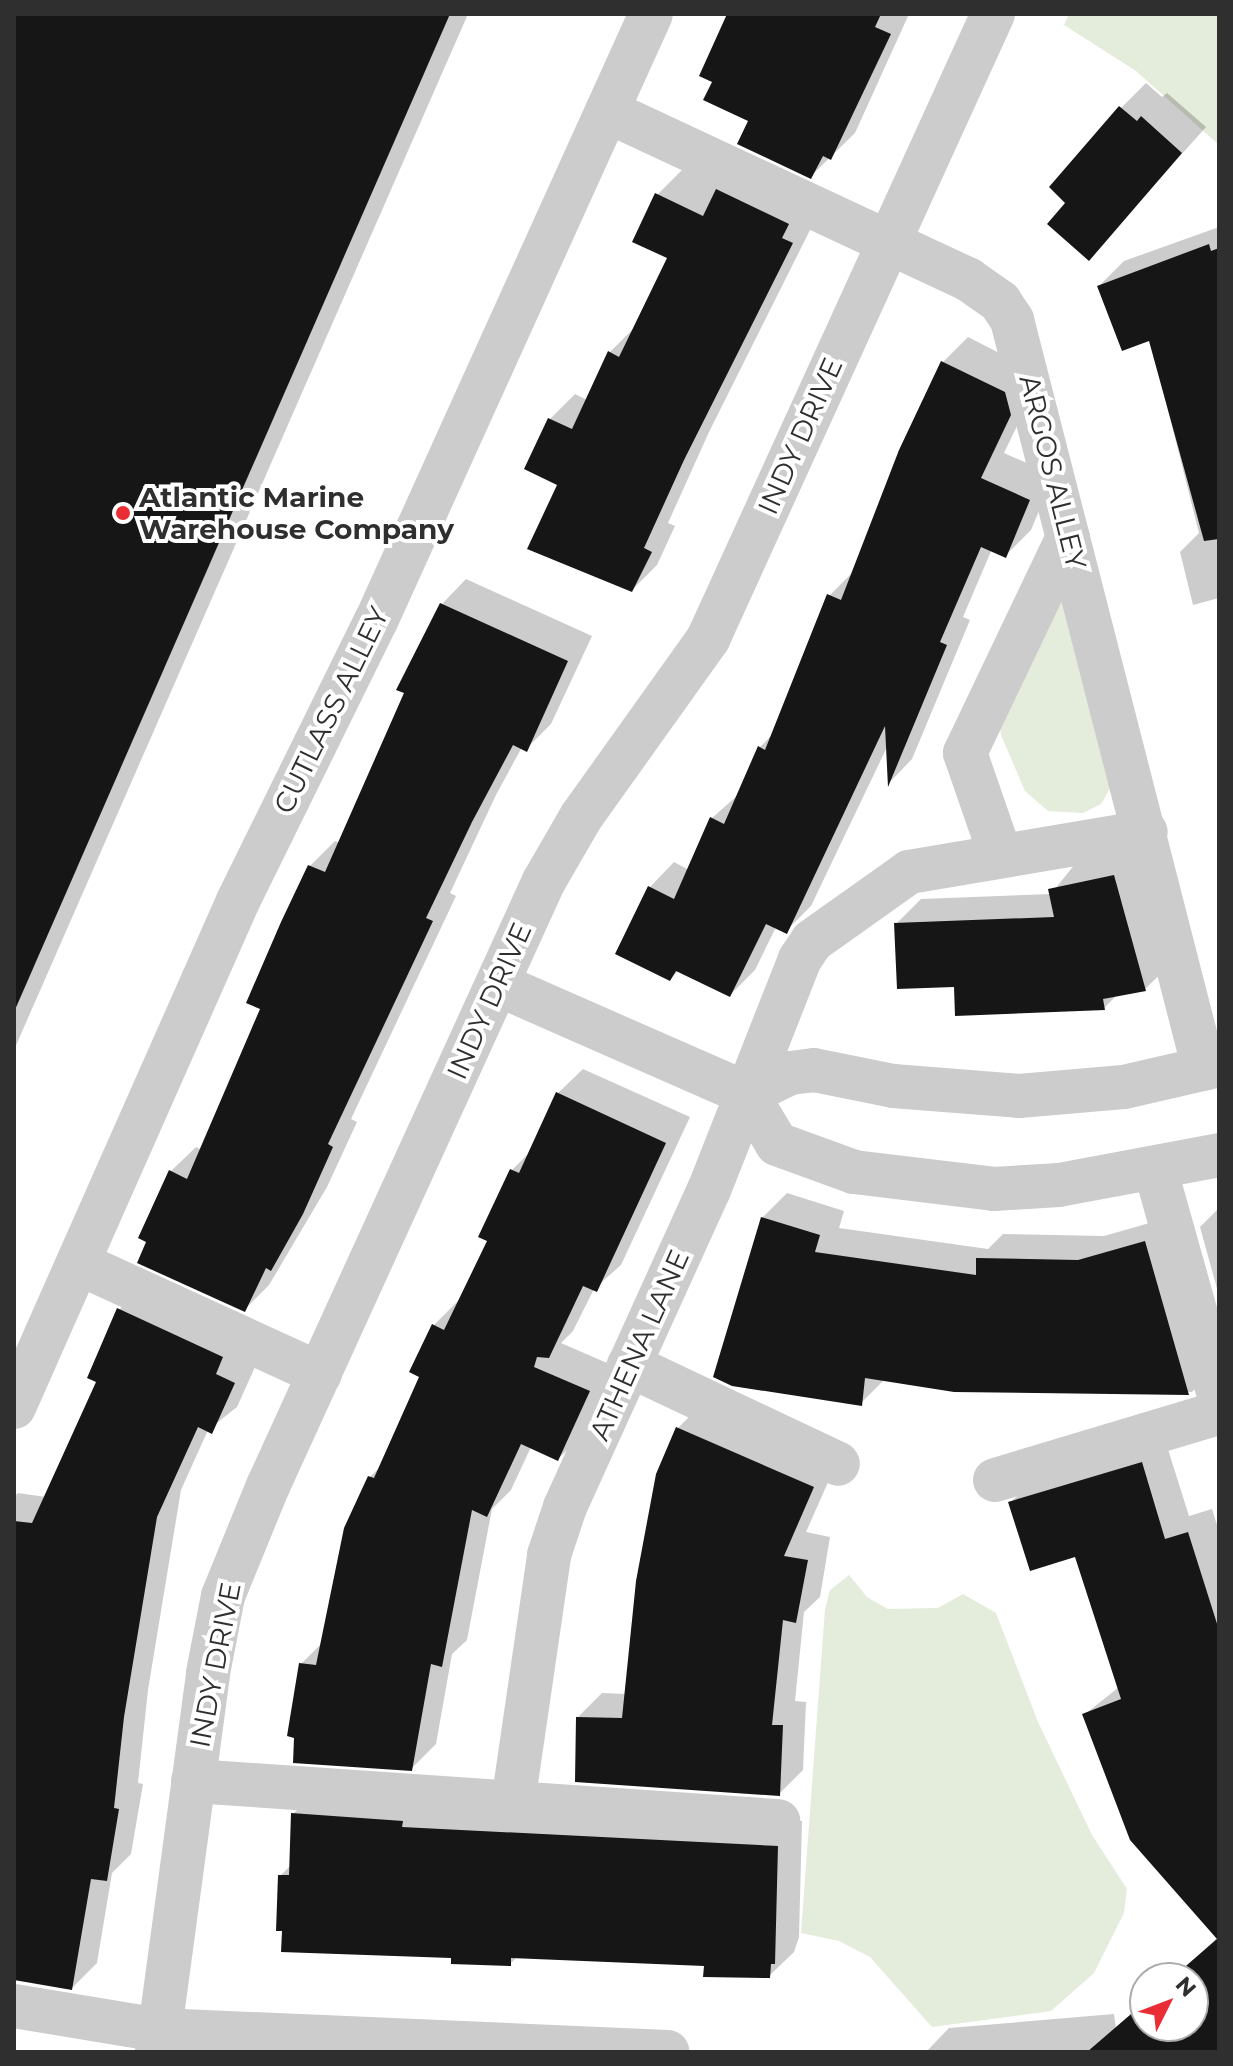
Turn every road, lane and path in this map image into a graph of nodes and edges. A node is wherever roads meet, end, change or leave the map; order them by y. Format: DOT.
graph roads {
  1 [pos="651,14"];
  2 [pos="993,14"];
  3 [pos="607,111"];
  4 [pos="888,242"];
  5 [pos="1068,537"];
  6 [pos="1146,832"];
  7 [pos="1000,854"];
  8 [pos="497,984"];
  9 [pos="1212,1067"];
  10 [pos="747,1094"];
  11 [pos="1219,1155"];
  12 [pos="1155,1168"];
  13 [pos="78,1263"];
  14 [pos="629,1365"];
  15 [pos="320,1374"];
  16 [pos="1219,1396"];
  17 [pos="14,1407"];
  18 [pos="1219,1413"];
  19 [pos="838,1464"];
  20 [pos="995,1480"];
  21 [pos="193,1781"];
  22 [pos="513,1803"];
  23 [pos="778,1821"];
  24 [pos="14,2006"];
  25 [pos="158,2041"];
  26 [pos="668,2052"];
  1 -- 3 [label="street, CUTLASS ALLEY"];
  2 -- 4 [label="street, INDY DRIVE"];
  3 -- 4 [label="street, ARGOS ALLEY"];
  3 -- 13 [label="street, CUTLASS ALLEY"];
  4 -- 5 [label="street, ARGOS ALLEY"];
  4 -- 8 [label="street, INDY DRIVE"];
  5 -- 6 [label="street, ARGOS ALLEY"];
  5 -- 7 [label="street"];
  6 -- 7 [label="street, ATHENA LANE"];
  6 -- 9 [label="street, ARGOS ALLEY"];
  7 -- 10 [label="street, ATHENA LANE"];
  8 -- 10 [label="street"];
  8 -- 15 [label="street, INDY DRIVE"];
  9 -- 10 [label="street"];
  10 -- 12 [label="street"];
  10 -- 14 [label="street, ATHENA LANE"];
  11 -- 12 [label="street"];
  12 -- 16 [label="street"];
  13 -- 15 [label="street"];
  13 -- 17 [label="street, CUTLASS ALLEY"];
  14 -- 19 [label="street"];
  14 -- 22 [label="street, ATHENA LANE"];
  15 -- 21 [label="street, INDY DRIVE"];
  18 -- 20 [label="street"];
  21 -- 22 [label="street"];
  21 -- 25 [label="street, INDY DRIVE"];
  22 -- 23 [label="street"];
  24 -- 25 [label="street"];
  25 -- 26 [label="street"];
}
